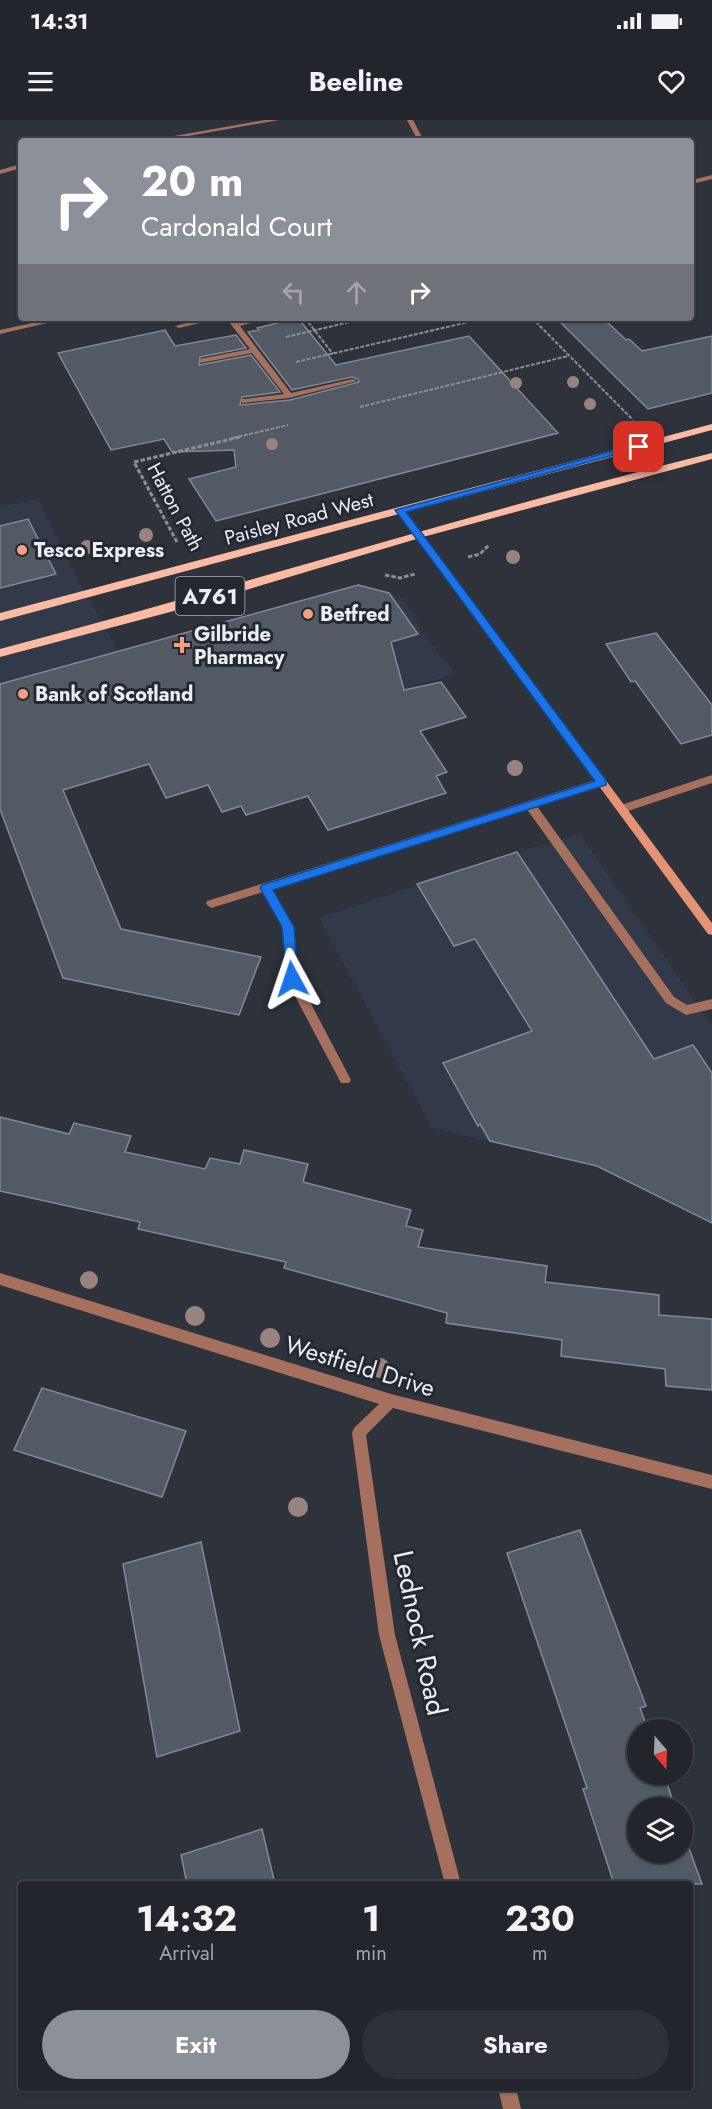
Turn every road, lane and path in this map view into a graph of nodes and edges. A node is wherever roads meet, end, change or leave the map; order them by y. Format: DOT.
graph roads {
  1 [pos="276,120"];
  2 [pos="410,120"];
  3 [pos="167,138"];
  4 [pos="419,138"];
  5 [pos="18,167"];
  6 [pos="0,172"];
  7 [pos="712,177"];
  8 [pos="694,182"];
  9 [pos="51,321"];
  10 [pos="203,321"];
  11 [pos="232,321"];
  12 [pos="253,321"];
  13 [pos="356,321"];
  14 [pos="473,321"];
  15 [pos="535,321"];
  16 [pos="235,325"];
  17 [pos="179,326"];
  18 [pos="0,332"];
  19 [pos="252,348"];
  20 [pos="203,361"];
  21 [pos="268,369"];
  22 [pos="354,381"];
  23 [pos="289,396"];
  24 [pos="245,401"];
  25 [pos="712,427"];
  26 [pos="659,442"];
  27 [pos="712,456"];
  28 [pos="134,462"];
  29 [pos="400,510"];
  30 [pos="419,535"];
  31 [pos="190,567"];
  32 [pos="0,617"];
  33 [pos="0,653"];
  34 [pos="712,779"];
  35 [pos="602,782"];
  36 [pos="530,805"];
  37 [pos="622,809"];
  38 [pos="266,888"];
  39 [pos="211,904"];
  40 [pos="712,931"];
  41 [pos="712,1004"];
  42 [pos="345,1080"];
  43 [pos="0,1279"];
  44 [pos="391,1401"];
  45 [pos="712,1482"];
  46 [pos="452,1881"];
  47 [pos="508,2091"];
  48 [pos="512,2109"];
  1 -- 3 [label="street"];
  2 -- 4 [label="street"];
  5 -- 6 [label="street"];
  7 -- 8 [label="street"];
  9 -- 18 [label="street"];
  10 -- 17 [label="street"];
  11 -- 16 [label="street"];
  12 -- 16 [label="street"];
  13 -- 19 [label="path"];
  14 -- 21 [label="path"];
  15 -- 26 [label="path"];
  16 -- 19 [label="street"];
  19 -- 20 [label="street"];
  19 -- 21 [label="street"];
  21 -- 23 [label="street"];
  22 -- 23 [label="street"];
  23 -- 24 [label="street"];
  25 -- 26 [label="main road, Paisley Road West / A761"];
  26 -- 29 [label="main road, Paisley Road West / A761"];
  27 -- 30 [label="main road, Paisley Road West / A761"];
  28 -- 31 [label="path, Hatton Path"];
  29 -- 30 [label="street"];
  29 -- 31 [label="main road, Paisley Road West / A761"];
  30 -- 33 [label="main road, Paisley Road West / A761"];
  30 -- 35 [label="street"];
  31 -- 32 [label="main road, Paisley Road West / A761"];
  34 -- 37 [label="street"];
  35 -- 36 [label="street"];
  35 -- 37 [label="street"];
  36 -- 38 [label="street"];
  36 -- 41 [label="street"];
  37 -- 40 [label="street"];
  38 -- 39 [label="street"];
  38 -- 42 [label="street"];
  43 -- 44 [label="street, Westfield Drive"];
  44 -- 45 [label="street, Westfield Drive"];
  44 -- 46 [label="street, Lednock Road"];
  47 -- 48 [label="street"];
}
